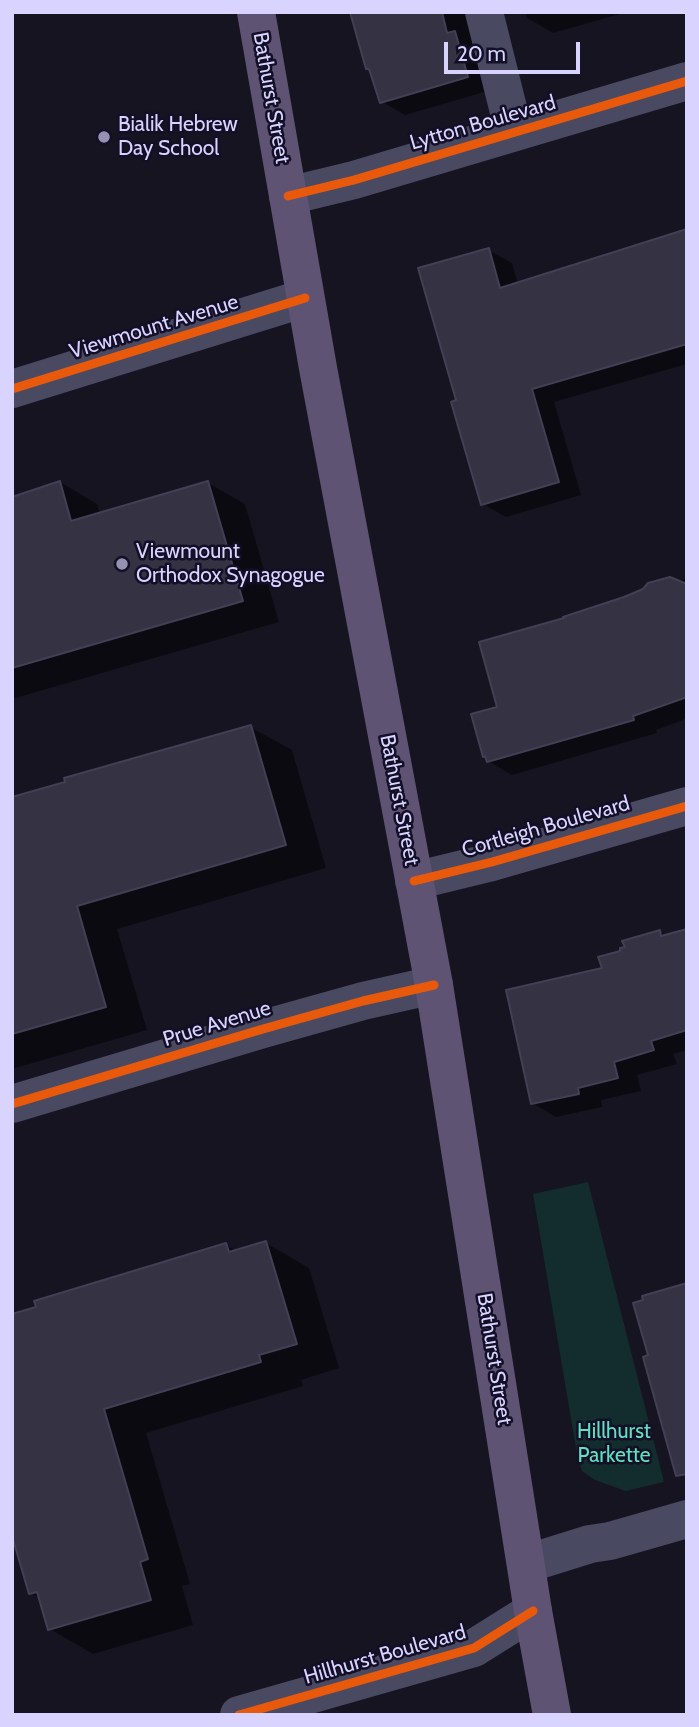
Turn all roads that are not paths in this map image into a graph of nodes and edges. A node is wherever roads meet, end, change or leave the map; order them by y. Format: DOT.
graph roads {
  1 [pos="256,12"];
  2 [pos="484,12"];
  3 [pos="687,81"];
  4 [pos="514,132"];
  5 [pos="288,196"];
  6 [pos="305,298"];
  7 [pos="12,389"];
  8 [pos="687,806"];
  9 [pos="414,881"];
  10 [pos="434,985"];
  11 [pos="12,1104"];
  12 [pos="687,1519"];
  13 [pos="526,1564"];
  14 [pos="533,1611"];
  15 [pos="239,1715"];
  16 [pos="552,1715"];
  1 -- 5 [label="main road, Bathurst Street"];
  2 -- 4 [label="street"];
  3 -- 4 [label="street, Lytton Boulevard"];
  4 -- 5 [label="street, Lytton Boulevard"];
  5 -- 6 [label="main road, Bathurst Street"];
  6 -- 7 [label="street, Viewmount Avenue"];
  6 -- 9 [label="main road, Bathurst Street"];
  8 -- 9 [label="street, Cortleigh Boulevard"];
  9 -- 10 [label="main road, Bathurst Street"];
  10 -- 11 [label="street, Prue Avenue"];
  10 -- 13 [label="main road, Bathurst Street"];
  12 -- 13 [label="street"];
  13 -- 14 [label="main road, Bathurst Street"];
  14 -- 15 [label="street, Hillhurst Boulevard"];
  14 -- 16 [label="main road, Bathurst Street"];
}
